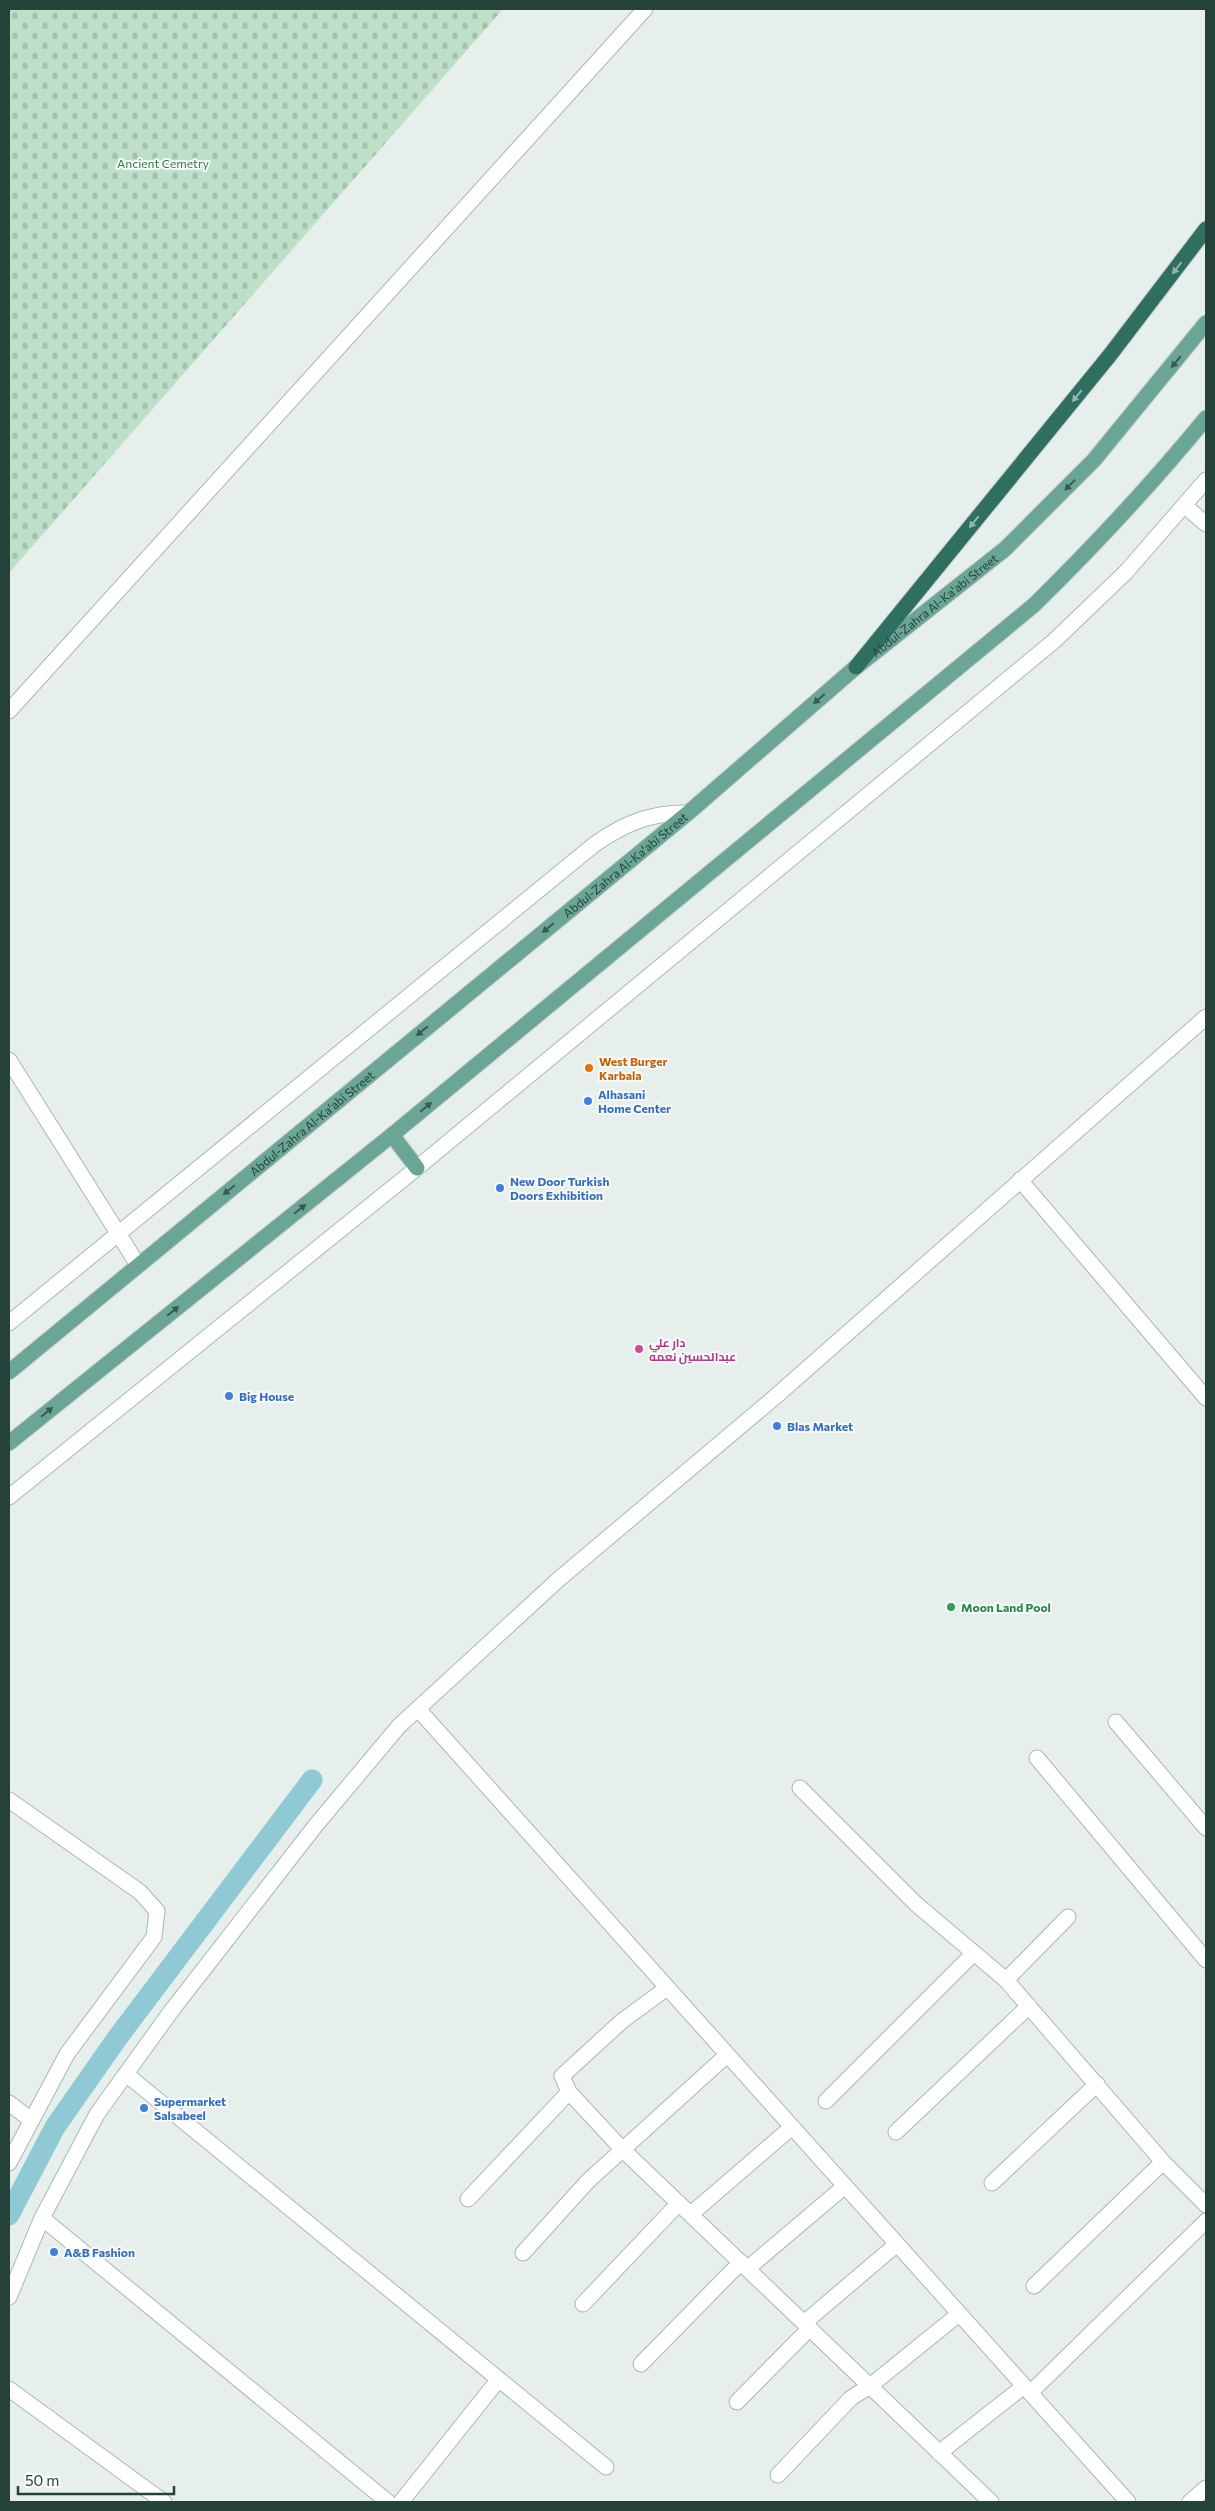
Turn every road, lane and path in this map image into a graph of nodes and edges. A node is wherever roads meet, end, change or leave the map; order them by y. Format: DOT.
graph roads {
  1 [pos="645,9"];
  2 [pos="1206,229"];
  3 [pos="1206,323"];
  4 [pos="1206,418"];
  5 [pos="1206,480"];
  6 [pos="1185,506"];
  7 [pos="1206,524"];
  8 [pos="856,667"];
  9 [pos="9,711"];
  10 [pos="688,813"];
  11 [pos="1206,1017"];
  12 [pos="9,1060"];
  13 [pos="392,1135"];
  14 [pos="417,1168"];
  15 [pos="1020,1180"];
  16 [pos="118,1235"];
  17 [pos="138,1265"];
  18 [pos="9,1323"];
  19 [pos="9,1372"];
  20 [pos="1206,1398"];
  21 [pos="9,1443"];
  22 [pos="9,1496"];
  23 [pos="418,1709"];
  24 [pos="1116,1722"];
  25 [pos="1037,1758"];
  26 [pos="800,1788"];
  27 [pos="9,1800"];
  28 [pos="1206,1828"];
  29 [pos="1068,1918"];
  30 [pos="974,1953"];
  31 [pos="1206,1960"];
  32 [pos="1006,1980"];
  33 [pos="667,1988"];
  34 [pos="1029,2006"];
  35 [pos="727,2055"];
  36 [pos="126,2074"];
  37 [pos="1097,2084"];
  38 [pos="569,2092"];
  39 [pos="826,2101"];
  40 [pos="9,2103"];
  41 [pos="31,2120"];
  42 [pos="792,2126"];
  43 [pos="896,2132"];
  44 [pos="622,2149"];
  45 [pos="1162,2162"];
  46 [pos="9,2163"];
  47 [pos="992,2183"];
  48 [pos="845,2186"];
  49 [pos="468,2199"];
  50 [pos="679,2203"];
  51 [pos="1206,2205"];
  52 [pos="691,2214"];
  53 [pos="42,2218"];
  54 [pos="1206,2221"];
  55 [pos="896,2244"];
  56 [pos="523,2252"];
  57 [pos="744,2265"];
  58 [pos="1034,2286"];
  59 [pos="9,2297"];
  60 [pos="583,2304"];
  61 [pos="959,2314"];
  62 [pos="807,2326"];
  63 [pos="641,2364"];
  64 [pos="498,2379"];
  65 [pos="870,2386"];
  66 [pos="9,2389"];
  67 [pos="1027,2389"];
  68 [pos="737,2402"];
  69 [pos="939,2452"];
  70 [pos="606,2466"];
  71 [pos="778,2475"];
  72 [pos="1206,2488"];
  73 [pos="164,2502"];
  74 [pos="388,2502"];
  75 [pos="401,2502"];
  76 [pos="991,2502"];
  77 [pos="1128,2502"];
  78 [pos="1190,2502"];
  1 -- 9 [label="street"];
  2 -- 8 [label="highway, one-way"];
  3 -- 8 [label="main road, Abdul-Zahra Al-Ka'abi Street, one-way"];
  13 -- 4 [label="main road, one-way"];
  5 -- 6 [label="street"];
  6 -- 7 [label="street"];
  6 -- 14 [label="street"];
  8 -- 10 [label="main road, Abdul-Zahra Al-Ka'abi Street, one-way"];
  10 -- 16 [label="street"];
  10 -- 17 [label="main road, Abdul-Zahra Al-Ka'abi Street, one-way"];
  11 -- 15 [label="street"];
  12 -- 16 [label="street"];
  13 -- 14 [label="main road"];
  21 -- 13 [label="main road, one-way"];
  14 -- 22 [label="street"];
  15 -- 20 [label="street"];
  15 -- 23 [label="street"];
  16 -- 17 [label="street"];
  16 -- 18 [label="street"];
  17 -- 19 [label="main road, Abdul-Zahra Al-Ka'abi Street"];
  23 -- 33 [label="street"];
  23 -- 36 [label="street"];
  24 -- 28 [label="street"];
  25 -- 31 [label="street"];
  26 -- 30 [label="street"];
  27 -- 41 [label="street"];
  29 -- 32 [label="street"];
  30 -- 32 [label="street"];
  30 -- 39 [label="street"];
  32 -- 34 [label="street"];
  33 -- 35 [label="street"];
  33 -- 38 [label="street"];
  34 -- 37 [label="street"];
  34 -- 43 [label="street"];
  35 -- 42 [label="street"];
  35 -- 44 [label="street"];
  36 -- 53 [label="street"];
  36 -- 64 [label="street"];
  37 -- 45 [label="street"];
  37 -- 47 [label="street"];
  38 -- 44 [label="street"];
  38 -- 49 [label="street"];
  40 -- 41 [label="street"];
  41 -- 46 [label="street"];
  42 -- 48 [label="street"];
  42 -- 52 [label="street"];
  44 -- 50 [label="street"];
  44 -- 56 [label="street"];
  45 -- 51 [label="street"];
  45 -- 58 [label="street"];
  48 -- 55 [label="street"];
  48 -- 57 [label="street"];
  50 -- 52 [label="street"];
  50 -- 60 [label="street"];
  52 -- 57 [label="street"];
  53 -- 59 [label="street"];
  53 -- 74 [label="street"];
  54 -- 67 [label="street"];
  55 -- 61 [label="street"];
  55 -- 62 [label="street"];
  57 -- 62 [label="street"];
  57 -- 63 [label="street"];
  61 -- 65 [label="street"];
  61 -- 67 [label="street"];
  62 -- 65 [label="street"];
  62 -- 68 [label="street"];
  64 -- 70 [label="street"];
  64 -- 75 [label="street"];
  65 -- 69 [label="street"];
  65 -- 71 [label="street"];
  66 -- 73 [label="street"];
  67 -- 69 [label="street"];
  67 -- 77 [label="street"];
  69 -- 76 [label="street"];
  72 -- 78 [label="street"];
}
